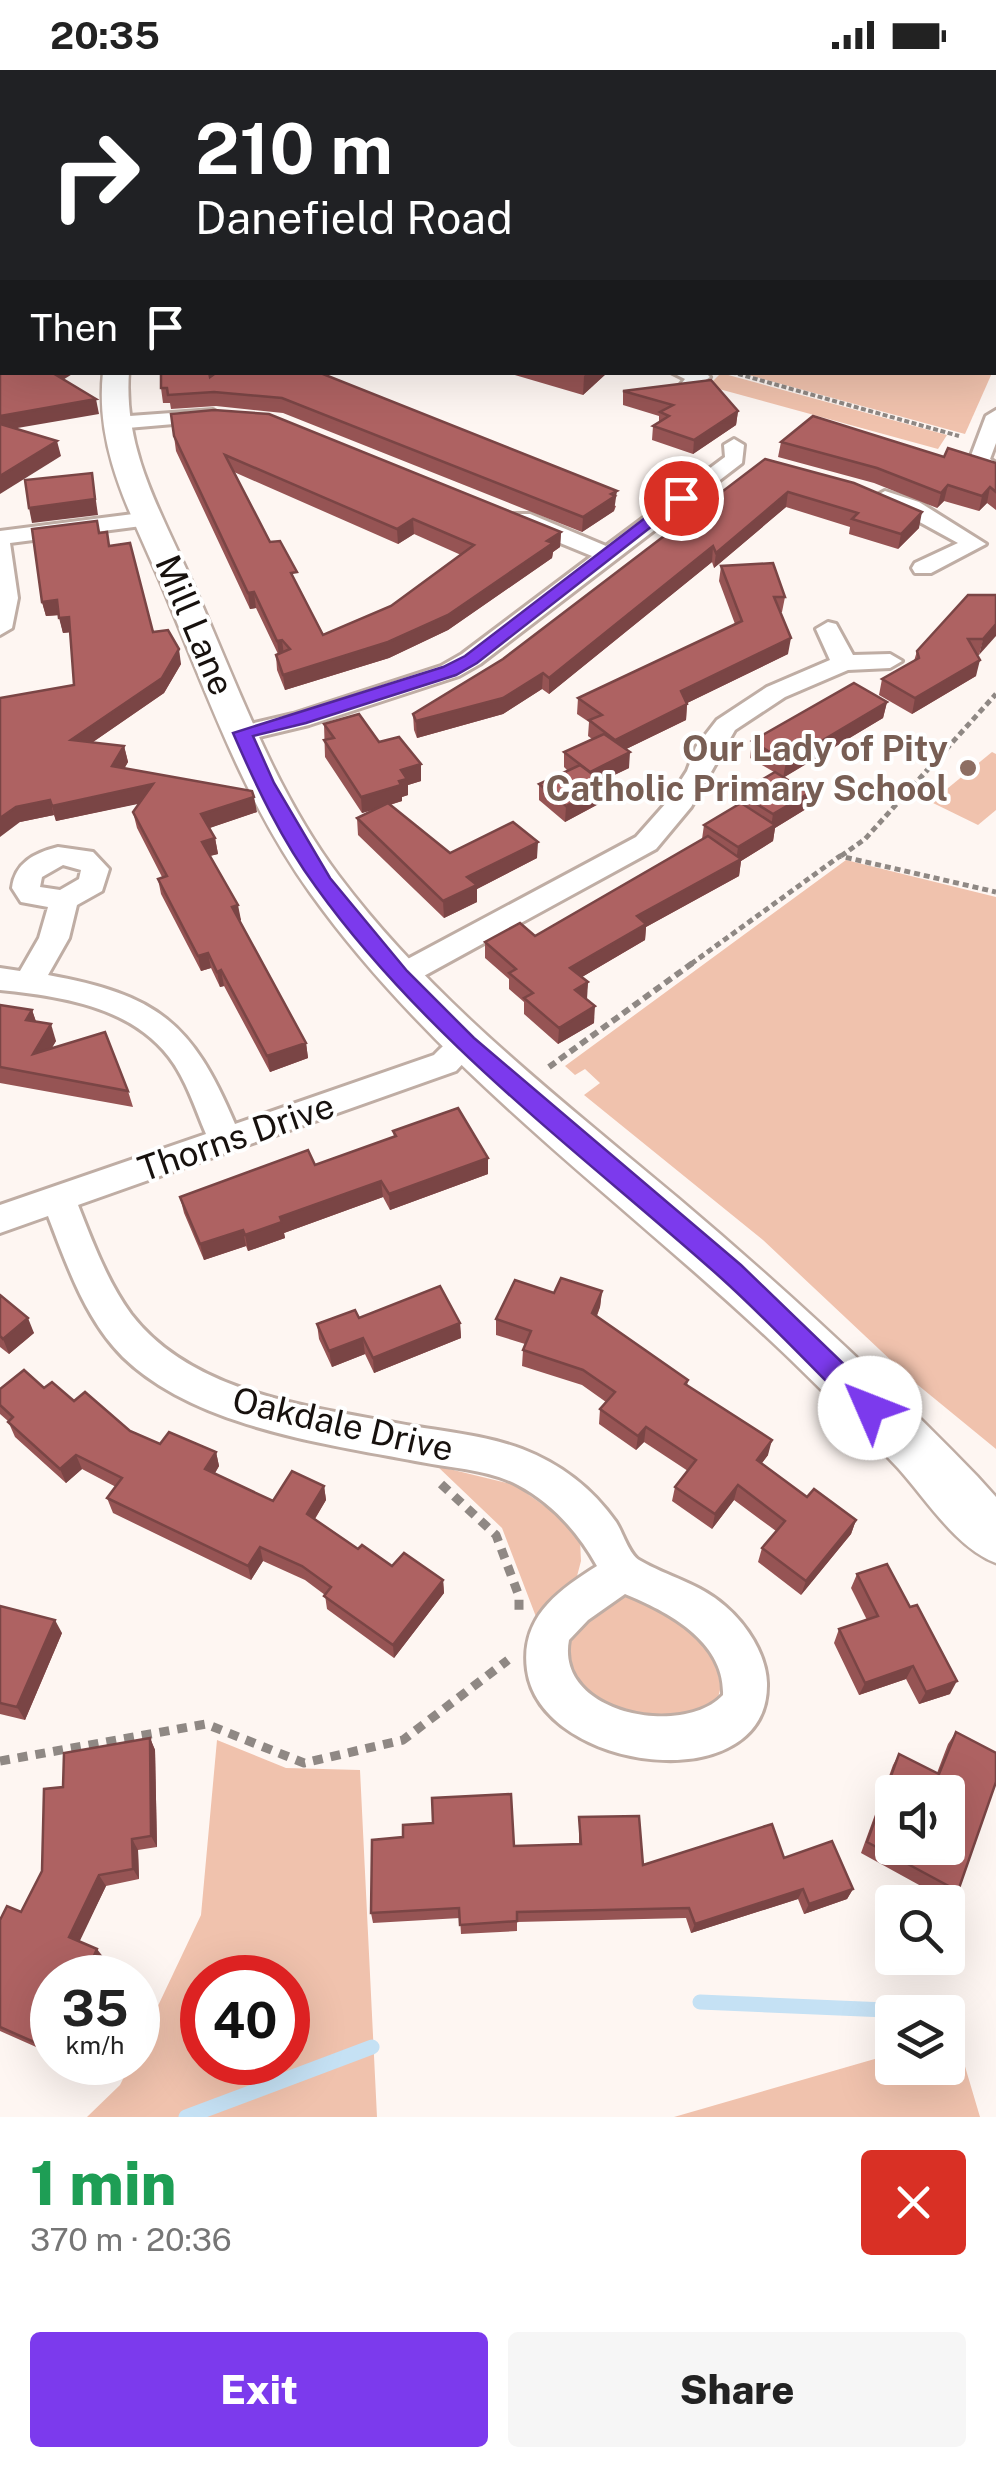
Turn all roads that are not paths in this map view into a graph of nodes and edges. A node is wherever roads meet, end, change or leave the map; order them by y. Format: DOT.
graph roads {
  1 [pos="115,375"];
  2 [pos="237,416"];
  3 [pos="996,416"];
  4 [pos="116,424"];
  5 [pos="742,455"];
  6 [pos="986,459"];
  7 [pos="862,488"];
  8 [pos="496,508"];
  9 [pos="149,519"];
  10 [pos="0,542"];
  11 [pos="606,554"];
  12 [pos="923,568"];
  13 [pos="0,628"];
  14 [pos="828,629"];
  15 [pos="890,661"];
  16 [pos="844,663"];
  17 [pos="242,733"];
  18 [pos="64,900"];
  19 [pos="400,976"];
  20 [pos="14,980"];
  21 [pos="466,1043"];
  22 [pos="226,1142"];
  23 [pos="58,1198"];
  24 [pos="0,1219"];
  25 [pos="996,1537"];
  26 [pos="621,1573"];
  1 -- 4 [label="street, Mill Lane"];
  2 -- 4 [label="street"];
  3 -- 6 [label="street"];
  4 -- 9 [label="street, Mill Lane"];
  5 -- 11 [label="street"];
  7 -- 12 [label="street"];
  8 -- 11 [label="street"];
  9 -- 10 [label="street"];
  9 -- 17 [label="street, Mill Lane"];
  10 -- 13 [label="street"];
  11 -- 17 [label="street"];
  14 -- 16 [label="street"];
  15 -- 16 [label="street"];
  16 -- 19 [label="street"];
  17 -- 19 [label="street, Mill Lane"];
  18 -- 20 [label="street"];
  19 -- 21 [label="street, Mill Lane"];
  20 -- 22 [label="street"];
  21 -- 22 [label="street, Thorns Drive"];
  21 -- 25 [label="street, Mill Lane"];
  22 -- 23 [label="street, Thorns Drive"];
  23 -- 24 [label="street, Thorns Drive"];
  23 -- 26 [label="street, Oakdale Drive"];
  26 -- 26 [label="street"];
}
